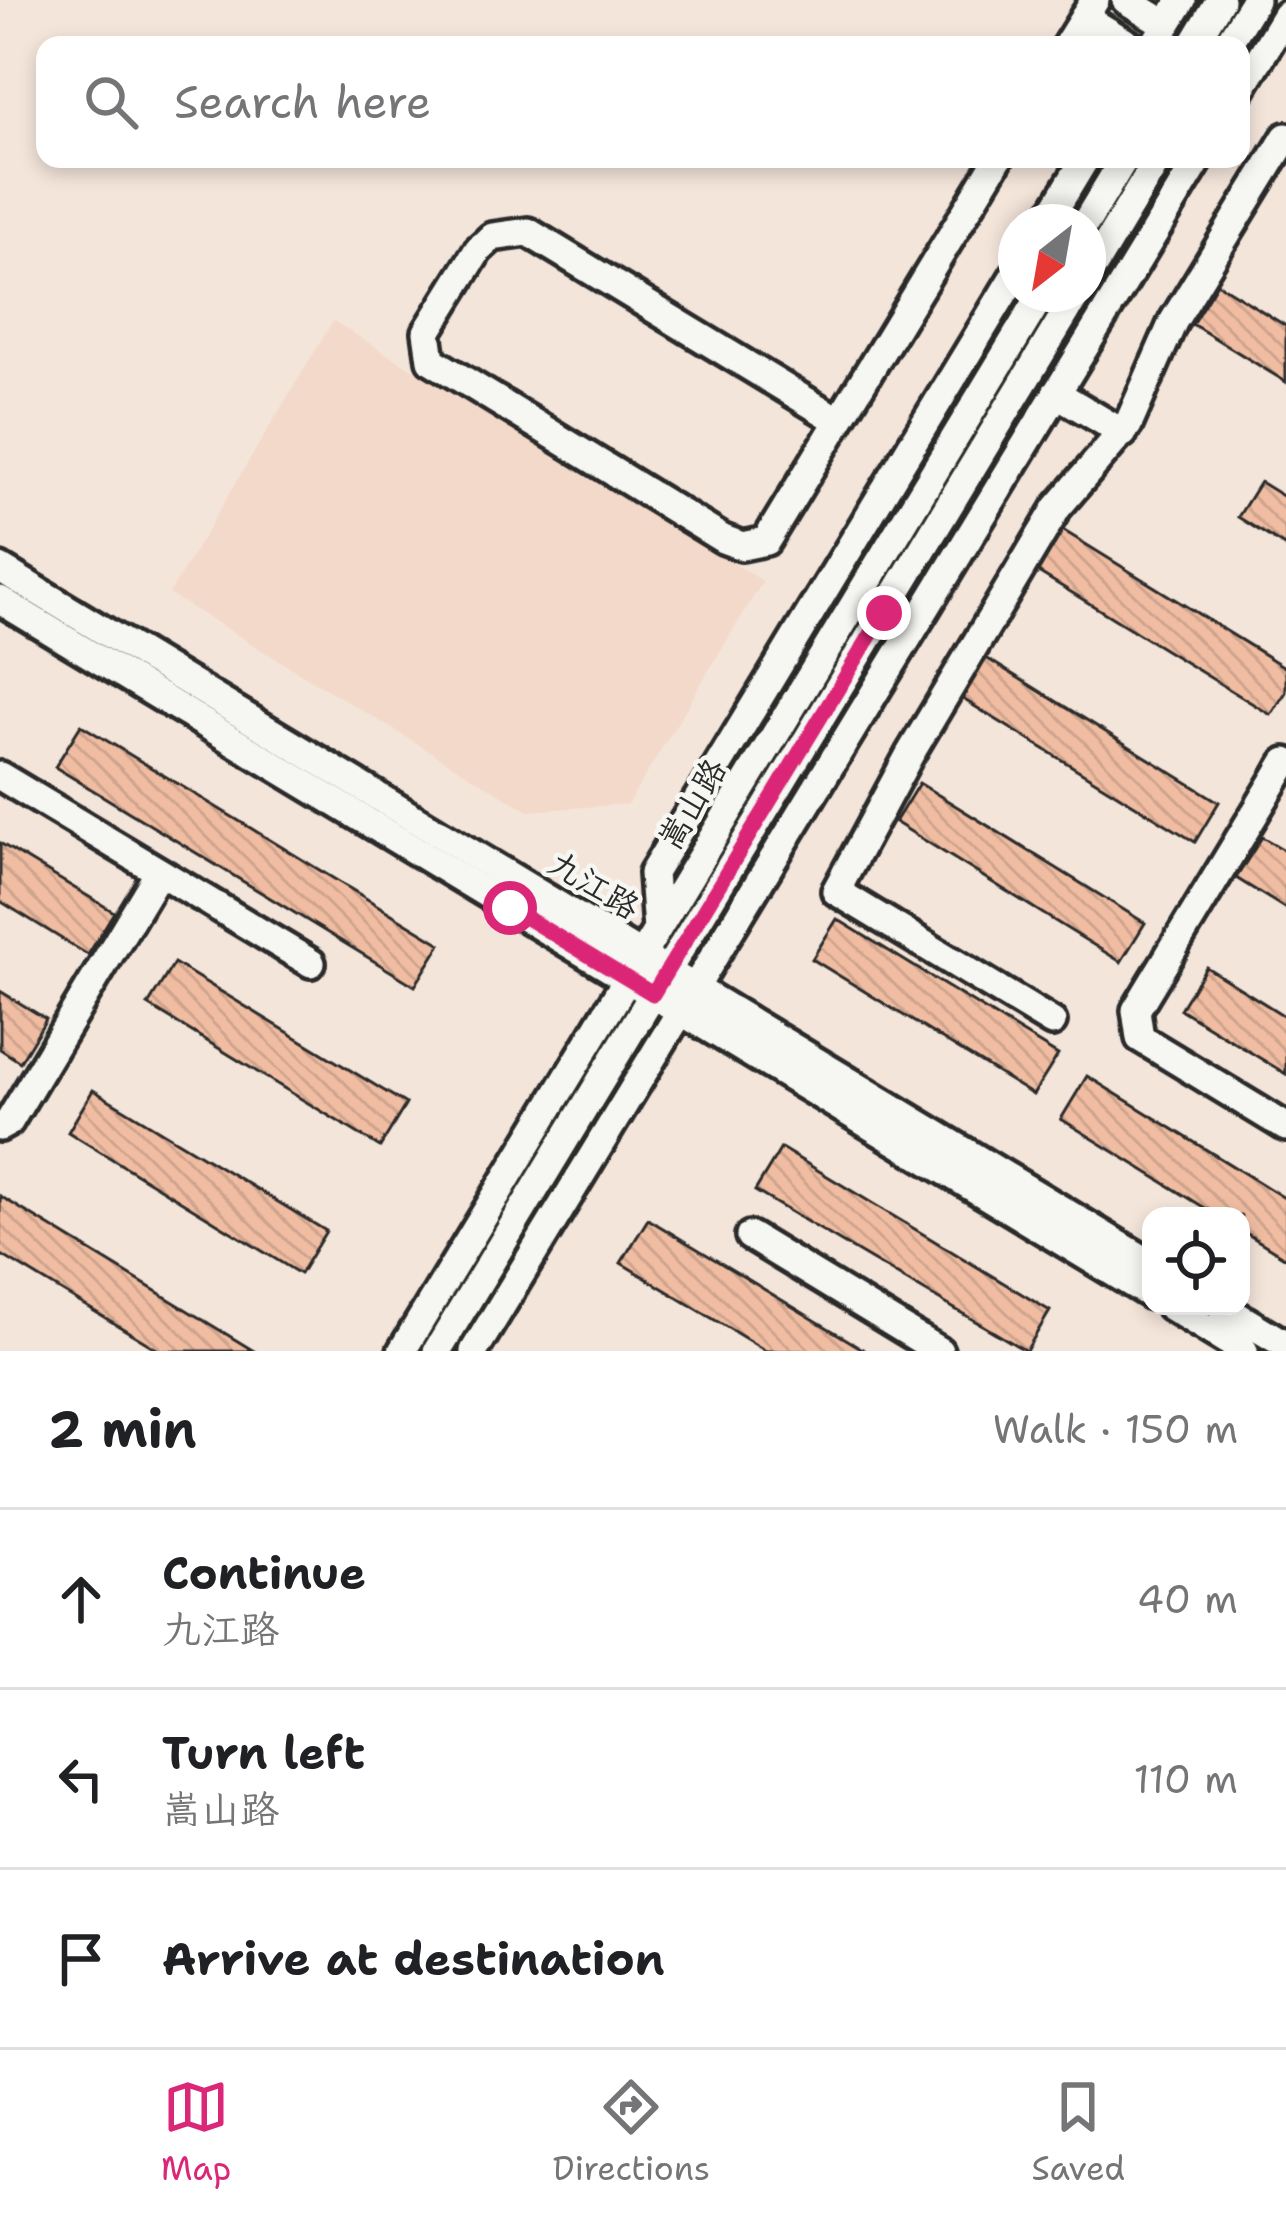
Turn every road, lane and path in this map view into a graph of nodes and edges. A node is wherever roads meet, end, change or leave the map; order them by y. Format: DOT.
graph roads {
  1 [pos="1126,0"];
  2 [pos="1220,0"];
  3 [pos="1255,0"];
  4 [pos="1089,9"];
  5 [pos="1286,15"];
  6 [pos="1167,23"];
  7 [pos="1072,36"];
  8 [pos="1120,36"];
  9 [pos="1198,36"];
  10 [pos="1233,36"];
  11 [pos="1250,74"];
  12 [pos="1286,137"];
  13 [pos="993,168"];
  14 [pos="1080,168"];
  15 [pos="1119,168"];
  16 [pos="1153,168"];
  17 [pos="1194,168"];
  18 [pos="1058,204"];
  19 [pos="1097,204"];
  20 [pos="1106,245"];
  21 [pos="998,303"];
  22 [pos="1031,312"];
  23 [pos="1066,312"];
  24 [pos="1056,393"];
  25 [pos="839,421"];
  26 [pos="1123,433"];
  27 [pos="0,568"];
  28 [pos="0,600"];
  29 [pos="1286,762"];
  30 [pos="0,776"];
  31 [pos="160,872"];
  32 [pos="657,930"];
  33 [pos="311,963"];
  34 [pos="634,967"];
  35 [pos="660,982"];
  36 [pos="688,999"];
  37 [pos="1052,1022"];
  38 [pos="1286,1126"];
  39 [pos="0,1127"];
  40 [pos="750,1236"];
  41 [pos="1142,1259"];
  42 [pos="1142,1288"];
  43 [pos="1185,1315"];
  44 [pos="1236,1315"];
  45 [pos="1286,1345"];
  46 [pos="402,1351"];
  47 [pos="437,1351"];
  48 [pos="474,1351"];
  49 [pos="940,1351"];
  50 [pos="1244,1351"];
  1 -- 6 [label="street"];
  2 -- 9 [label="street"];
  3 -- 10 [label="street"];
  4 -- 7 [label="street"];
  4 -- 8 [label="street"];
  5 -- 11 [label="street"];
  12 -- 26 [label="street"];
  13 -- 25 [label="street"];
  14 -- 18 [label="street"];
  15 -- 19 [label="street"];
  16 -- 20 [label="street"];
  17 -- 24 [label="street"];
  21 -- 32 [label="street"];
  22 -- 32 [label="street, 嵩山路"];
  23 -- 35 [label="street, 嵩山路"];
  24 -- 26 [label="street"];
  24 -- 36 [label="street"];
  25 -- 25 [label="street"];
  26 -- 37 [label="street"];
  27 -- 34 [label="street, 九江路"];
  28 -- 34 [label="street, 九江路"];
  29 -- 38 [label="street"];
  30 -- 31 [label="street"];
  31 -- 33 [label="street"];
  31 -- 39 [label="street"];
  32 -- 34 [label="street, 嵩山路"];
  34 -- 35 [label="street, 九江路"];
  34 -- 46 [label="street, 嵩山路"];
  35 -- 36 [label="street, 九江路"];
  35 -- 47 [label="street, 嵩山路"];
  36 -- 41 [label="street, 九江路"];
  36 -- 42 [label="street, 九江路"];
  36 -- 48 [label="street"];
  40 -- 49 [label="street"];
  43 -- 50 [label="street"];
  44 -- 45 [label="street"];
}
